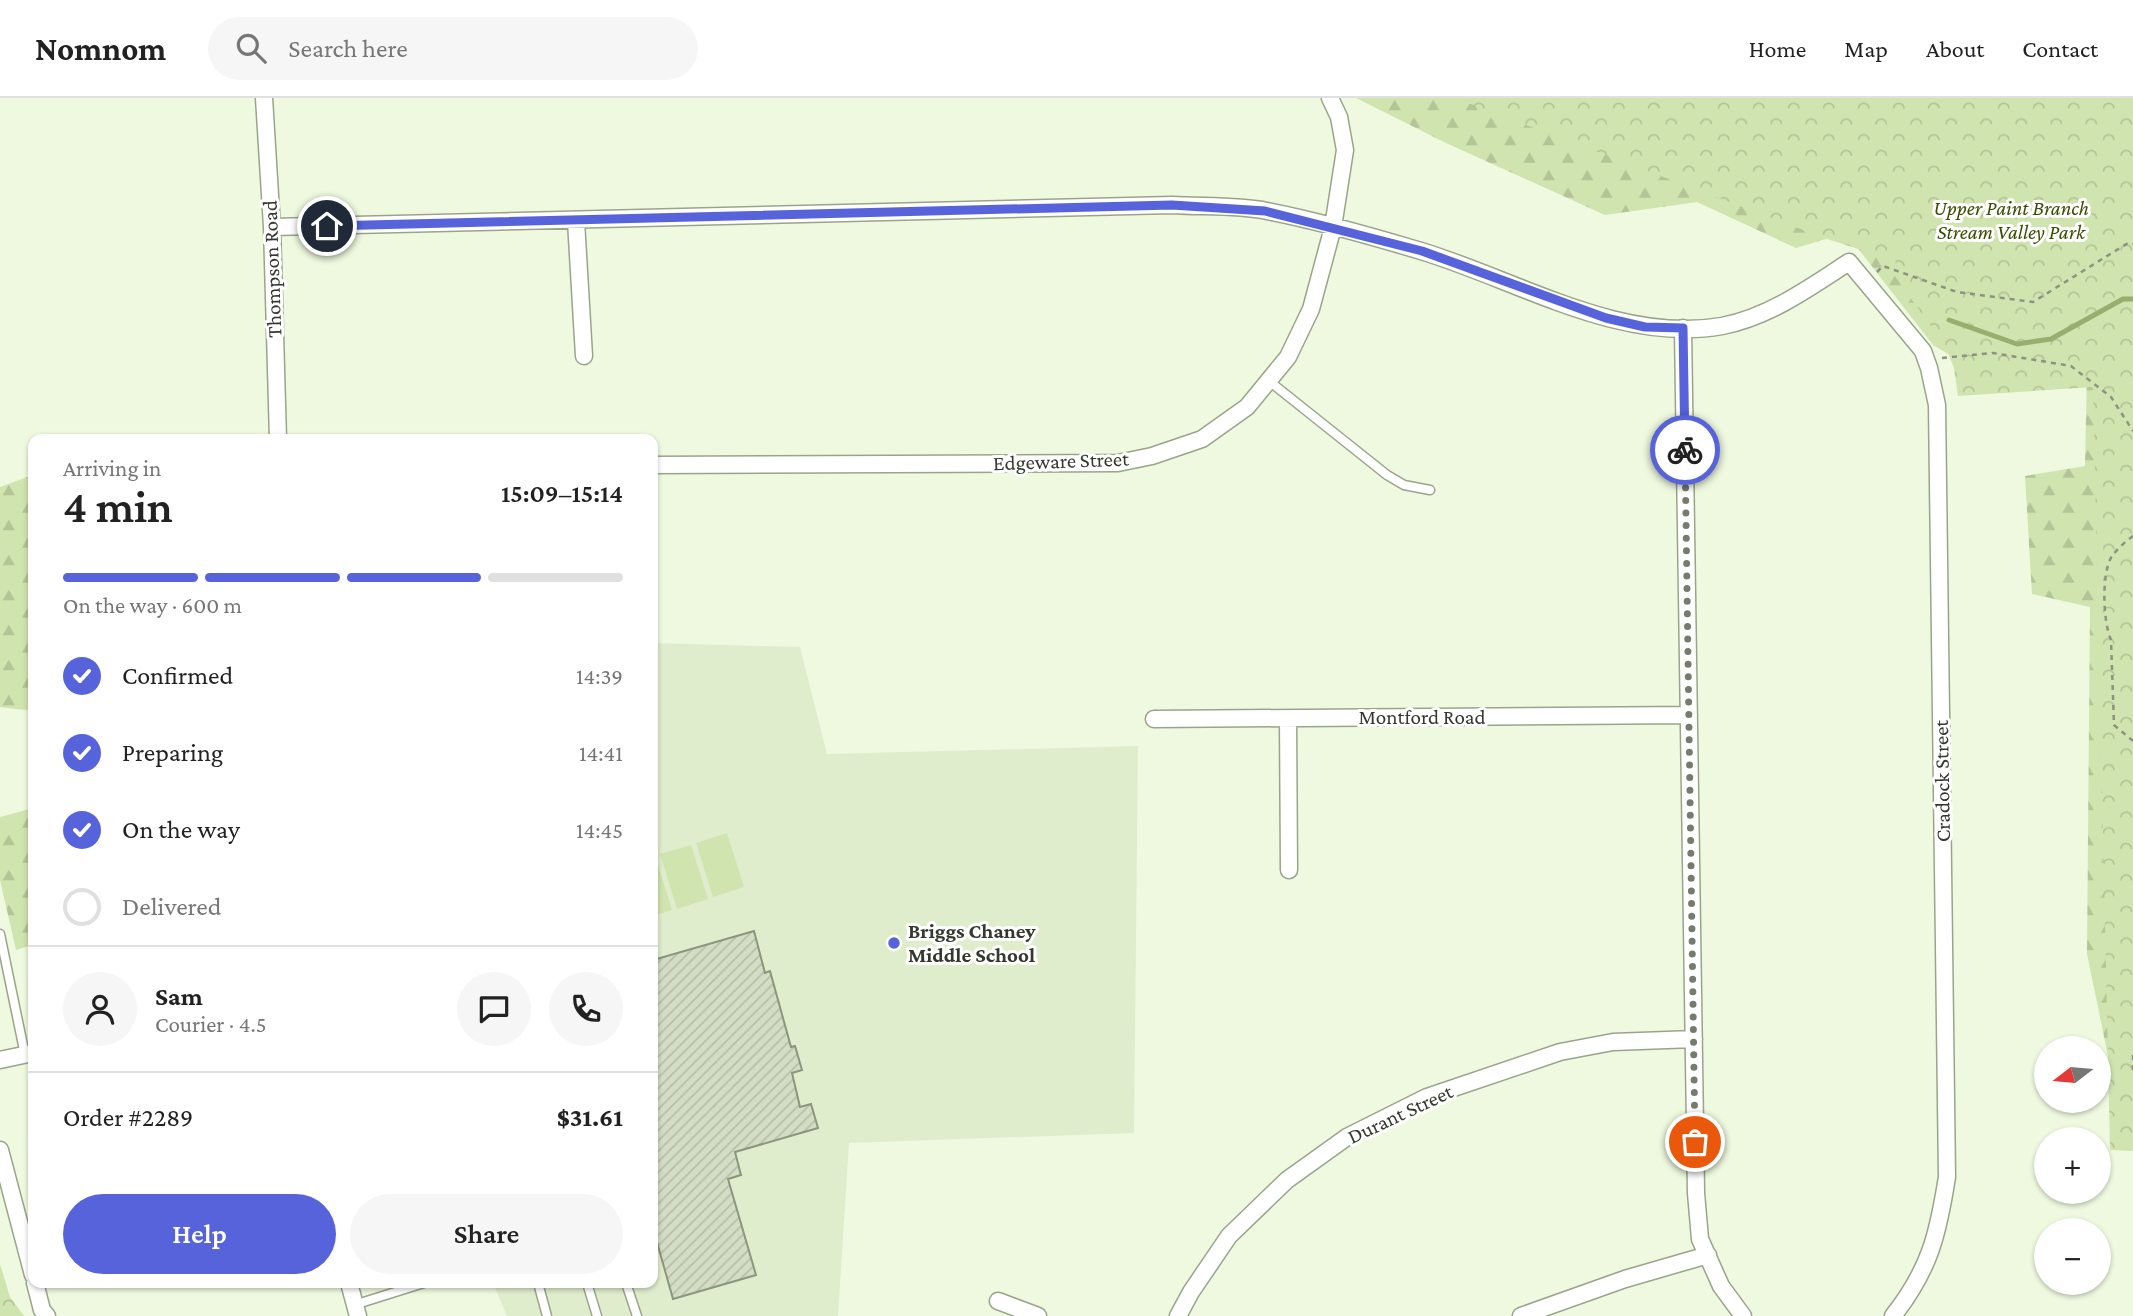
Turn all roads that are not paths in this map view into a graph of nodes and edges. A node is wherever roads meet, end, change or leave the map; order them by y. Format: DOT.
graph roads {
  1 [pos="264,98"];
  2 [pos="1330,98"];
  3 [pos="576,220"];
  4 [pos="272,227"];
  5 [pos="1333,227"];
  6 [pos="1683,328"];
  7 [pos="584,356"];
  8 [pos="1269,380"];
  9 [pos="278,434"];
  10 [pos="658,465"];
  11 [pos="1430,490"];
  12 [pos="1689,715"];
  13 [pos="1154,719"];
  14 [pos="1288,719"];
  15 [pos="1289,870"];
  16 [pos="0,934"];
  17 [pos="1693,1039"];
  18 [pos="28,1050"];
  19 [pos="28,1054"];
  20 [pos="0,1060"];
  21 [pos="0,1150"];
  22 [pos="1708,1255"];
  23 [pos="28,1256"];
  24 [pos="36,1288"];
  25 [pos="350,1288"];
  26 [pos="411,1288"];
  27 [pos="539,1288"];
  28 [pos="589,1288"];
  29 [pos="628,1288"];
  30 [pos="998,1301"];
  31 [pos="356,1310"];
  32 [pos="47,1316"];
  33 [pos="547,1316"];
  34 [pos="597,1316"];
  35 [pos="637,1316"];
  36 [pos="1038,1316"];
  37 [pos="1178,1316"];
  38 [pos="1521,1316"];
  39 [pos="1743,1316"];
  40 [pos="1893,1316"];
  1 -- 4 [label="street, Thompson Road"];
  2 -- 5 [label="street, Edgeware Street"];
  3 -- 4 [label="street"];
  3 -- 5 [label="street"];
  3 -- 7 [label="street"];
  4 -- 9 [label="street, Thompson Road"];
  5 -- 6 [label="street"];
  5 -- 8 [label="street, Edgeware Street"];
  6 -- 12 [label="street"];
  6 -- 40 [label="street, Cradock Street"];
  8 -- 10 [label="street, Edgeware Street"];
  8 -- 11 [label="lane"];
  12 -- 14 [label="street, Montford Road"];
  12 -- 17 [label="street"];
  13 -- 14 [label="street, Montford Road"];
  14 -- 15 [label="street"];
  16 -- 18 [label="lane"];
  17 -- 22 [label="street"];
  17 -- 37 [label="street, Durant Street"];
  19 -- 20 [label="street"];
  21 -- 23 [label="street"];
  22 -- 38 [label="street"];
  22 -- 39 [label="street"];
  24 -- 32 [label="street"];
  25 -- 31 [label="street"];
  26 -- 31 [label="lane"];
  27 -- 33 [label="lane"];
  28 -- 34 [label="lane"];
  29 -- 35 [label="lane"];
  30 -- 36 [label="street"];
}
